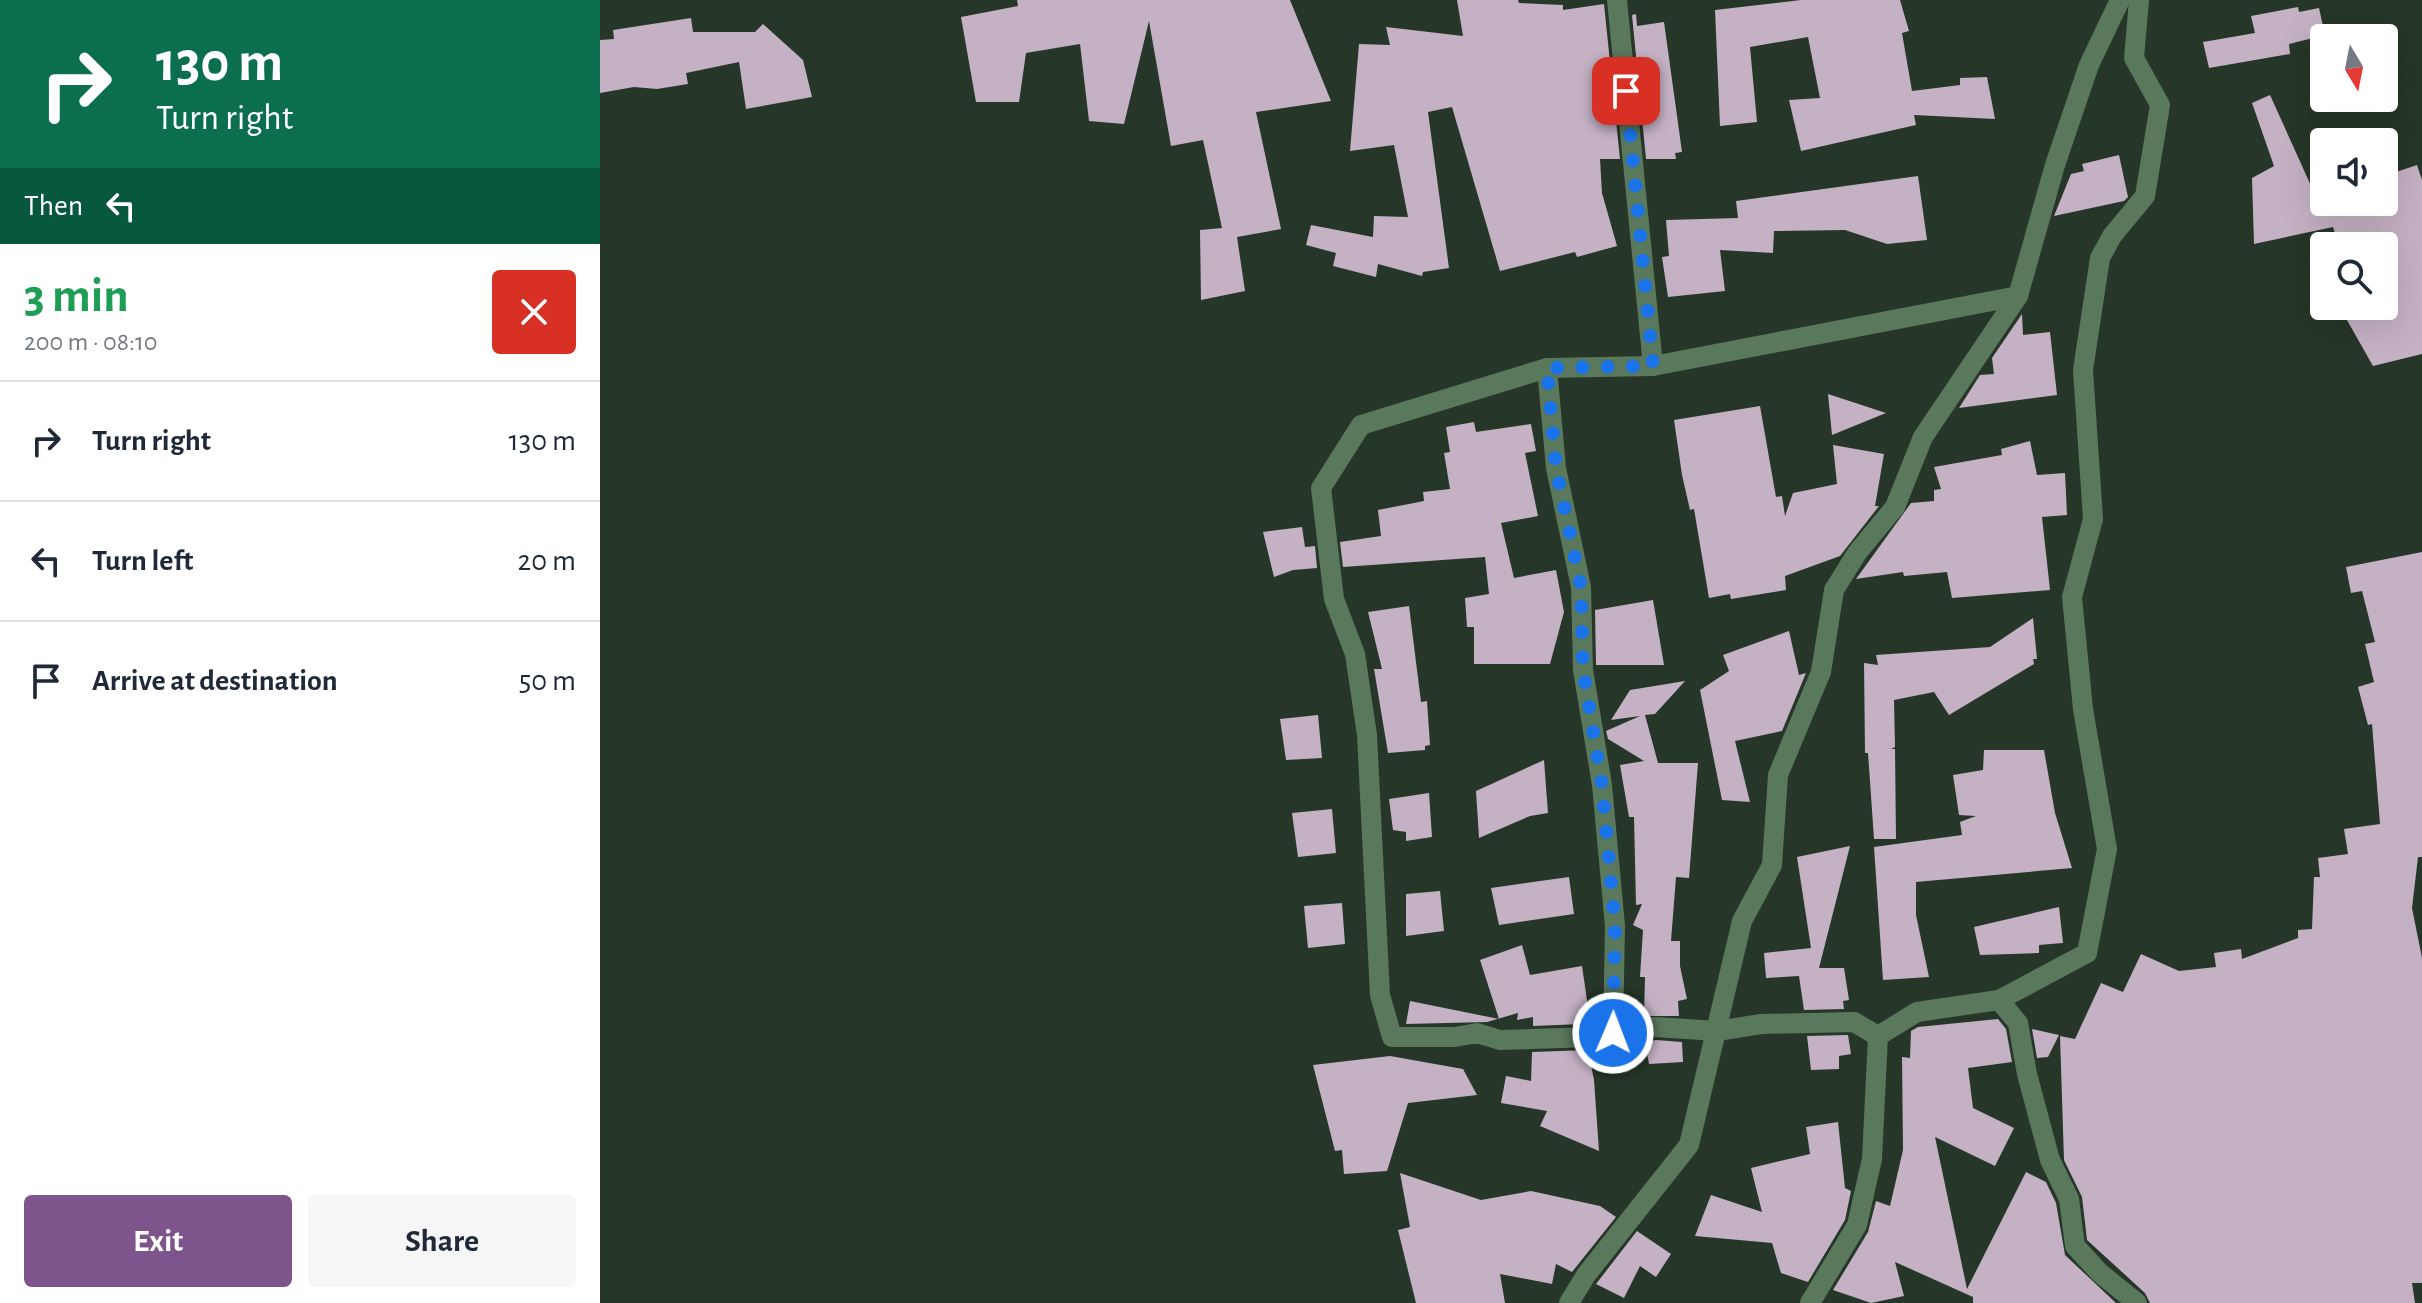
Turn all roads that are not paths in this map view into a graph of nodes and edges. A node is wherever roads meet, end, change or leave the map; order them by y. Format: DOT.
graph roads {
  1 [pos="1617,0"];
  2 [pos="2120,0"];
  3 [pos="2139,0"];
  4 [pos="2018,296"];
  5 [pos="1653,366"];
  6 [pos="1547,368"];
  7 [pos="1999,1000"];
  8 [pos="1717,1031"];
  9 [pos="1613,1033"];
  10 [pos="1878,1036"];
  11 [pos="1569,1303"];
  12 [pos="1810,1303"];
  13 [pos="2137,1303"];
  1 -- 5 [label="street"];
  2 -- 4 [label="street"];
  3 -- 7 [label="street"];
  4 -- 5 [label="street"];
  4 -- 8 [label="street"];
  5 -- 6 [label="street"];
  6 -- 9 [label="street"];
  6 -- 9 [label="street"];
  7 -- 10 [label="street"];
  7 -- 13 [label="street"];
  8 -- 9 [label="street"];
  8 -- 10 [label="street"];
  8 -- 11 [label="street"];
  10 -- 12 [label="street"];
}
